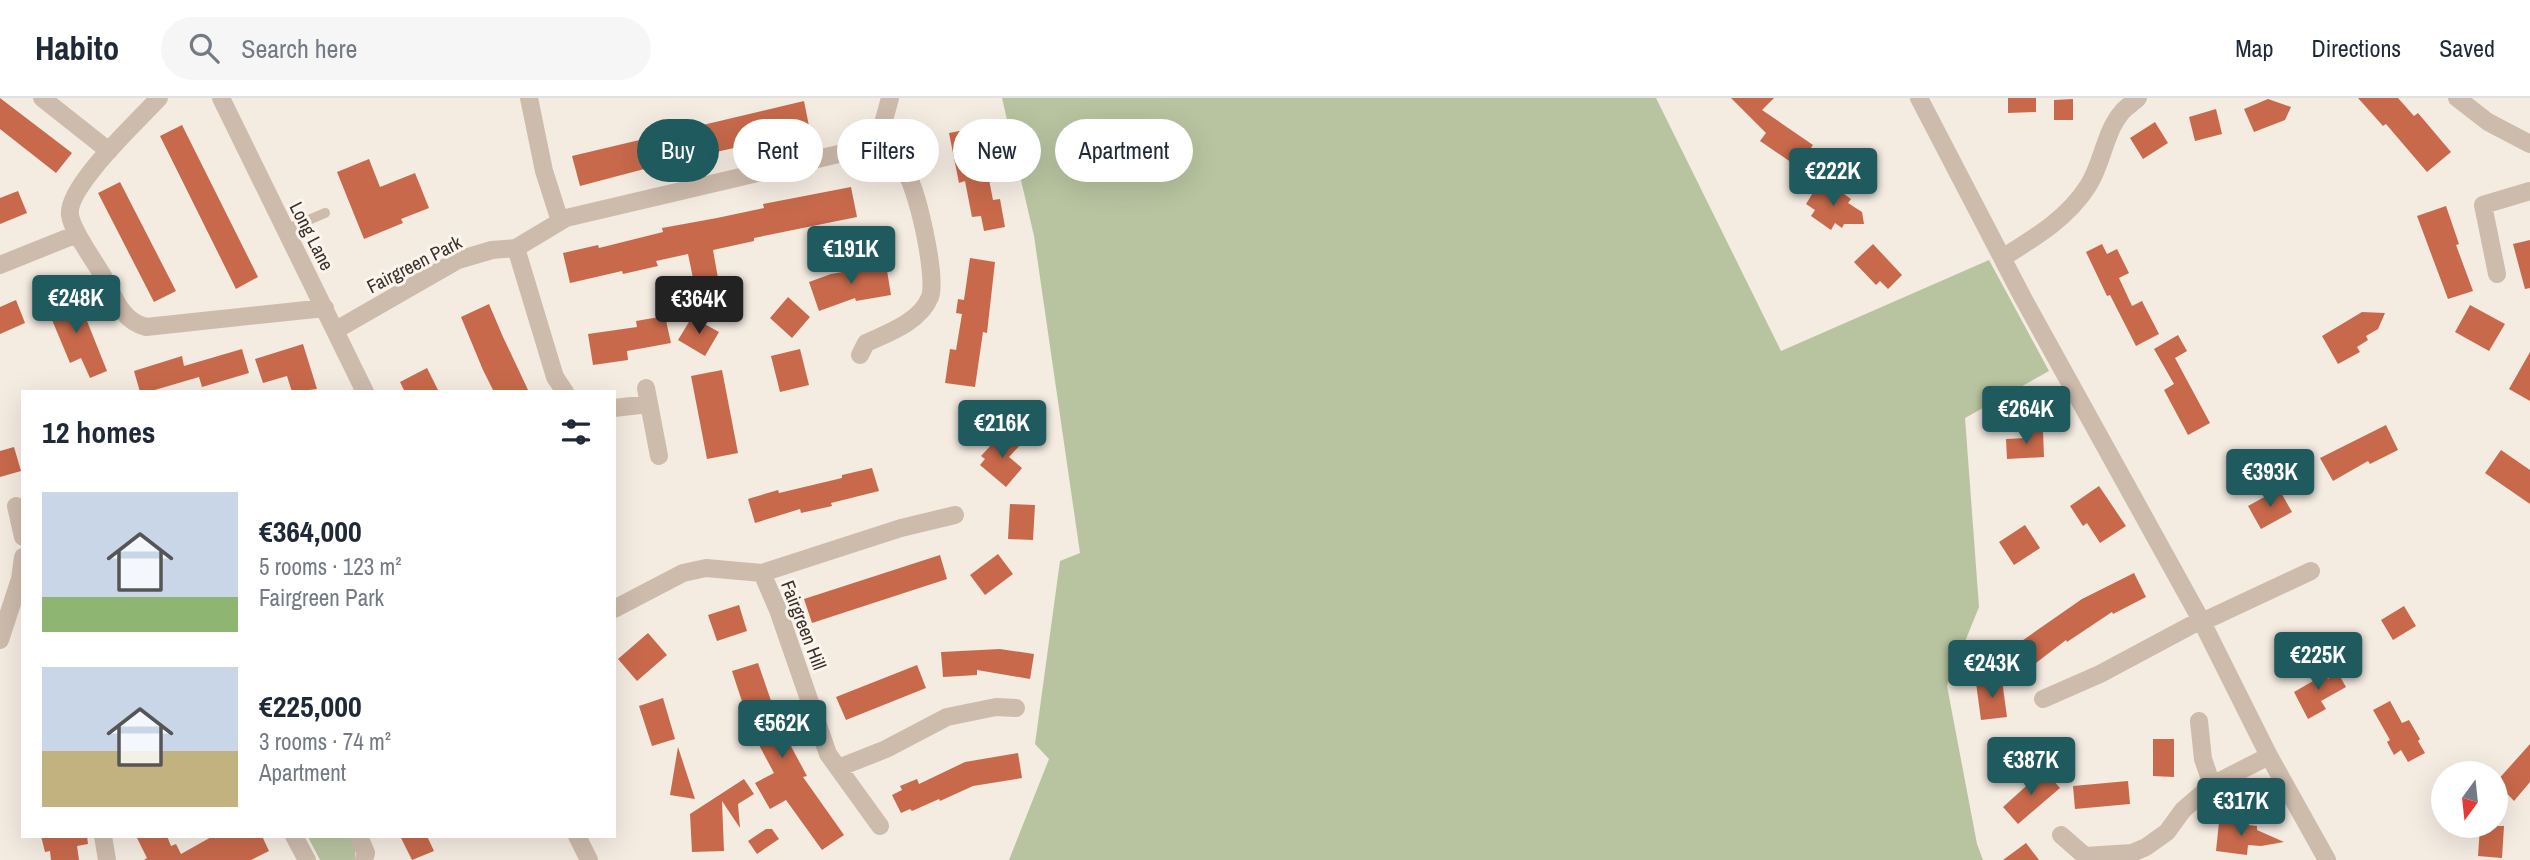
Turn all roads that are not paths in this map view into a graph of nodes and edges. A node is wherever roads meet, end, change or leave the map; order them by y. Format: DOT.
graph roads {
  1 [pos="42,98"];
  2 [pos="159,98"];
  3 [pos="221,98"];
  4 [pos="529,98"];
  5 [pos="890,98"];
  6 [pos="1919,98"];
  7 [pos="2138,98"];
  8 [pos="2457,98"];
  9 [pos="884,119"];
  10 [pos="2530,144"];
  11 [pos="109,151"];
  12 [pos="837,154"];
  13 [pos="911,182"];
  14 [pos="2530,191"];
  15 [pos="325,212"];
  16 [pos="560,221"];
  17 [pos="285,230"];
  18 [pos="77,234"];
  19 [pos="516,248"];
  20 [pos="2002,258"];
  21 [pos="0,265"];
  22 [pos="2497,274"];
  23 [pos="325,309"];
  24 [pos="336,330"];
  25 [pos="860,355"];
  26 [pos="364,390"];
  27 [pos="564,390"];
  28 [pos="616,407"];
  29 [pos="659,456"];
  30 [pos="13,506"];
  31 [pos="955,516"];
  32 [pos="21,531"];
  33 [pos="2311,571"];
  34 [pos="21,572"];
  35 [pos="762,573"];
  36 [pos="616,608"];
  37 [pos="3,618"];
  38 [pos="2202,621"];
  39 [pos="0,640"];
  40 [pos="2043,699"];
  41 [pos="1016,708"];
  42 [pos="2199,721"];
  43 [pos="2269,756"];
  44 [pos="838,768"];
  45 [pos="2212,785"];
  46 [pos="880,826"];
  47 [pos="2061,835"];
  48 [pos="103,838"];
  49 [pos="296,838"];
  50 [pos="360,838"];
  51 [pos="578,838"];
  52 [pos="2084,858"];
  53 [pos="107,860"];
  54 [pos="307,860"];
  55 [pos="364,860"];
  56 [pos="589,860"];
  57 [pos="2327,860"];
  1 -- 11 [label="street"];
  2 -- 11 [label="street"];
  3 -- 17 [label="street, Long Lane"];
  4 -- 16 [label="street"];
  5 -- 9 [label="street"];
  6 -- 20 [label="street"];
  7 -- 20 [label="street"];
  8 -- 10 [label="street"];
  11 -- 18 [label="street"];
  12 -- 16 [label="street, Fairgreen Park"];
  13 -- 25 [label="street"];
  14 -- 22 [label="street"];
  15 -- 17 [label="lane"];
  16 -- 19 [label="street, Fairgreen Park"];
  17 -- 23 [label="street, Long Lane"];
  18 -- 21 [label="street"];
  18 -- 23 [label="street"];
  19 -- 24 [label="street, Fairgreen Park"];
  19 -- 27 [label="street"];
  20 -- 38 [label="street"];
  23 -- 24 [label="street, Long Lane"];
  24 -- 26 [label="street, Long Lane"];
  28 -- 29 [label="street"];
  30 -- 32 [label="street"];
  31 -- 35 [label="street, Fairgreen Hill"];
  33 -- 38 [label="street"];
  34 -- 37 [label="street"];
  35 -- 36 [label="street, Fairgreen Hill"];
  35 -- 44 [label="street, Fairgreen Hill"];
  37 -- 39 [label="street"];
  38 -- 40 [label="street"];
  38 -- 43 [label="street"];
  41 -- 44 [label="street"];
  42 -- 45 [label="street"];
  43 -- 45 [label="street"];
  43 -- 57 [label="street"];
  44 -- 46 [label="street, Fairgreen Hill"];
  45 -- 52 [label="street"];
  47 -- 52 [label="street"];
  48 -- 53 [label="street"];
  49 -- 54 [label="street"];
  50 -- 55 [label="street"];
  51 -- 56 [label="street"];
}
